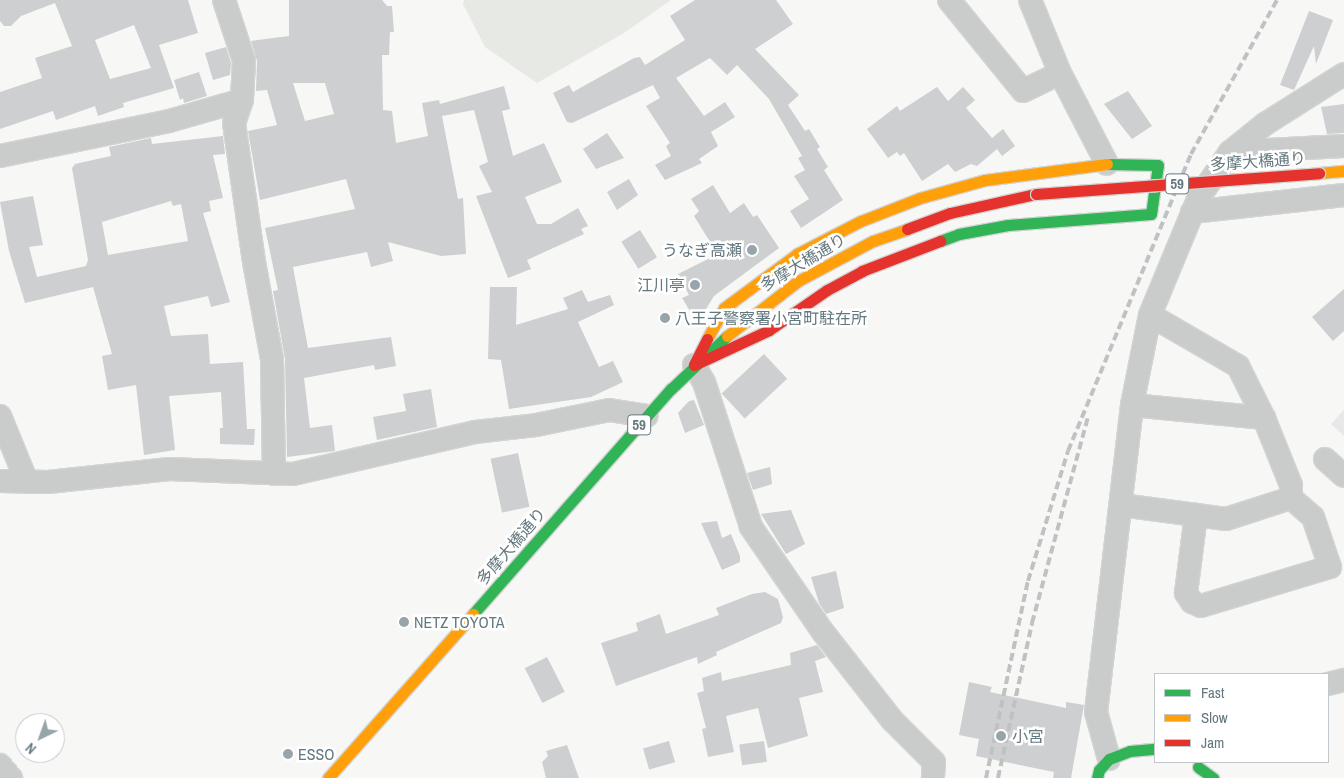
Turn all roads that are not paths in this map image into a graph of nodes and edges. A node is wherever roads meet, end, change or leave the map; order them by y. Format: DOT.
graph roads {
  1 [pos="224,0"];
  2 [pos="949,0"];
  3 [pos="1030,0"];
  4 [pos="1060,73"];
  5 [pos="1344,74"];
  6 [pos="242,100"];
  7 [pos="1344,146"];
  8 [pos="1230,152"];
  9 [pos="0,156"];
  10 [pos="1107,164"];
  11 [pos="1344,171"];
  12 [pos="1344,195"];
  13 [pos="1192,212"];
  14 [pos="1150,315"];
  15 [pos="694,365"];
  16 [pos="1132,405"];
  17 [pos="0,416"];
  18 [pos="647,416"];
  19 [pos="1264,418"];
  20 [pos="1325,459"];
  21 [pos="274,474"];
  22 [pos="1344,476"];
  23 [pos="0,481"];
  24 [pos="27,482"];
  25 [pos="1291,498"];
  26 [pos="1121,505"];
  27 [pos="1196,515"];
  28 [pos="1344,680"];
  29 [pos="1329,684"];
  30 [pos="1154,749"];
  31 [pos="1109,759"];
  32 [pos="0,765"];
  33 [pos="1197,769"];
  34 [pos="11,778"];
  35 [pos="328,778"];
  36 [pos="933,778"];
  37 [pos="1097,778"];
  38 [pos="1213,778"];
  1 -- 6 [label="street"];
  2 -- 4 [label="street"];
  3 -- 4 [label="street"];
  4 -- 10 [label="street"];
  5 -- 8 [label="street"];
  6 -- 9 [label="street"];
  6 -- 21 [label="street"];
  7 -- 8 [label="street"];
  8 -- 13 [label="street"];
  10 -- 15 [label="main road"];
  10 -- 15 [label="main road"];
  11 -- 15 [label="main road, 多摩大橋通り / 59, bridge"];
  12 -- 13 [label="street"];
  13 -- 14 [label="street"];
  14 -- 16 [label="street"];
  14 -- 19 [label="street"];
  15 -- 18 [label="main road, 多摩大橋通り / 59"];
  15 -- 36 [label="street"];
  16 -- 19 [label="street"];
  16 -- 26 [label="street"];
  17 -- 24 [label="street"];
  18 -- 21 [label="street"];
  18 -- 35 [label="main road, 多摩大橋通り / 59"];
  19 -- 25 [label="street"];
  20 -- 22 [label="street"];
  21 -- 24 [label="street"];
  23 -- 24 [label="street"];
  25 -- 27 [label="street"];
  25 -- 27 [label="street"];
  26 -- 27 [label="street"];
  26 -- 31 [label="street"];
  28 -- 29 [label="street"];
  30 -- 31 [label="main road"];
  31 -- 37 [label="main road"];
  32 -- 34 [label="street"];
  33 -- 38 [label="main road"];
}
